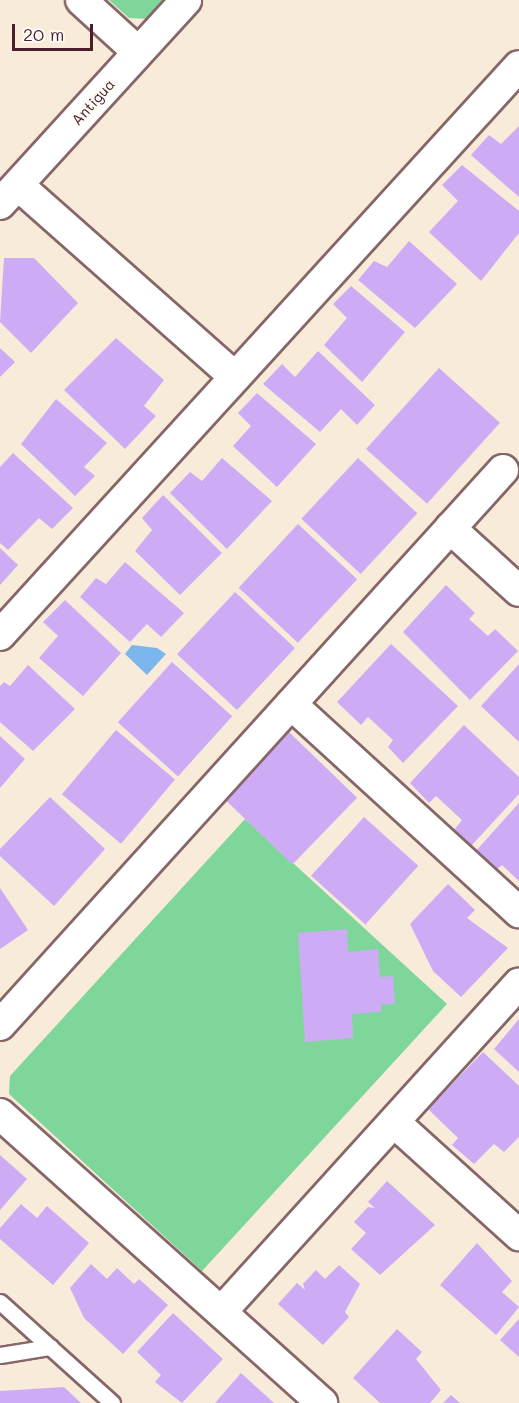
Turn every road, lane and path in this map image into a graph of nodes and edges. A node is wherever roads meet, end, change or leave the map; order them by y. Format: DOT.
graph roads {
  1 [pos="81,0"];
  2 [pos="186,0"];
  3 [pos="138,52"];
  4 [pos="519,66"];
  5 [pos="9,195"];
  6 [pos="235,377"];
  7 [pos="503,470"];
  8 [pos="450,528"];
  9 [pos="519,591"];
  10 [pos="0,634"];
  11 [pos="291,704"];
  12 [pos="519,912"];
  13 [pos="519,984"];
  14 [pos="3,1019"];
  15 [pos="0,1114"];
  16 [pos="394,1122"];
  17 [pos="519,1235"];
  18 [pos="0,1302"];
  19 [pos="222,1311"];
  20 [pos="50,1347"];
  21 [pos="0,1355"];
  22 [pos="112,1403"];
  23 [pos="322,1403"];
  1 -- 3 [label="street"];
  2 -- 3 [label="street, Antigua"];
  3 -- 5 [label="street, Antigua"];
  4 -- 6 [label="street"];
  5 -- 6 [label="street"];
  6 -- 10 [label="street"];
  7 -- 8 [label="street"];
  8 -- 9 [label="street"];
  8 -- 11 [label="street"];
  11 -- 12 [label="street"];
  11 -- 14 [label="street"];
  13 -- 16 [label="street"];
  15 -- 19 [label="street"];
  16 -- 17 [label="street"];
  16 -- 19 [label="street"];
  18 -- 20 [label="lane"];
  19 -- 23 [label="street"];
  20 -- 21 [label="lane"];
  20 -- 22 [label="lane"];
}
